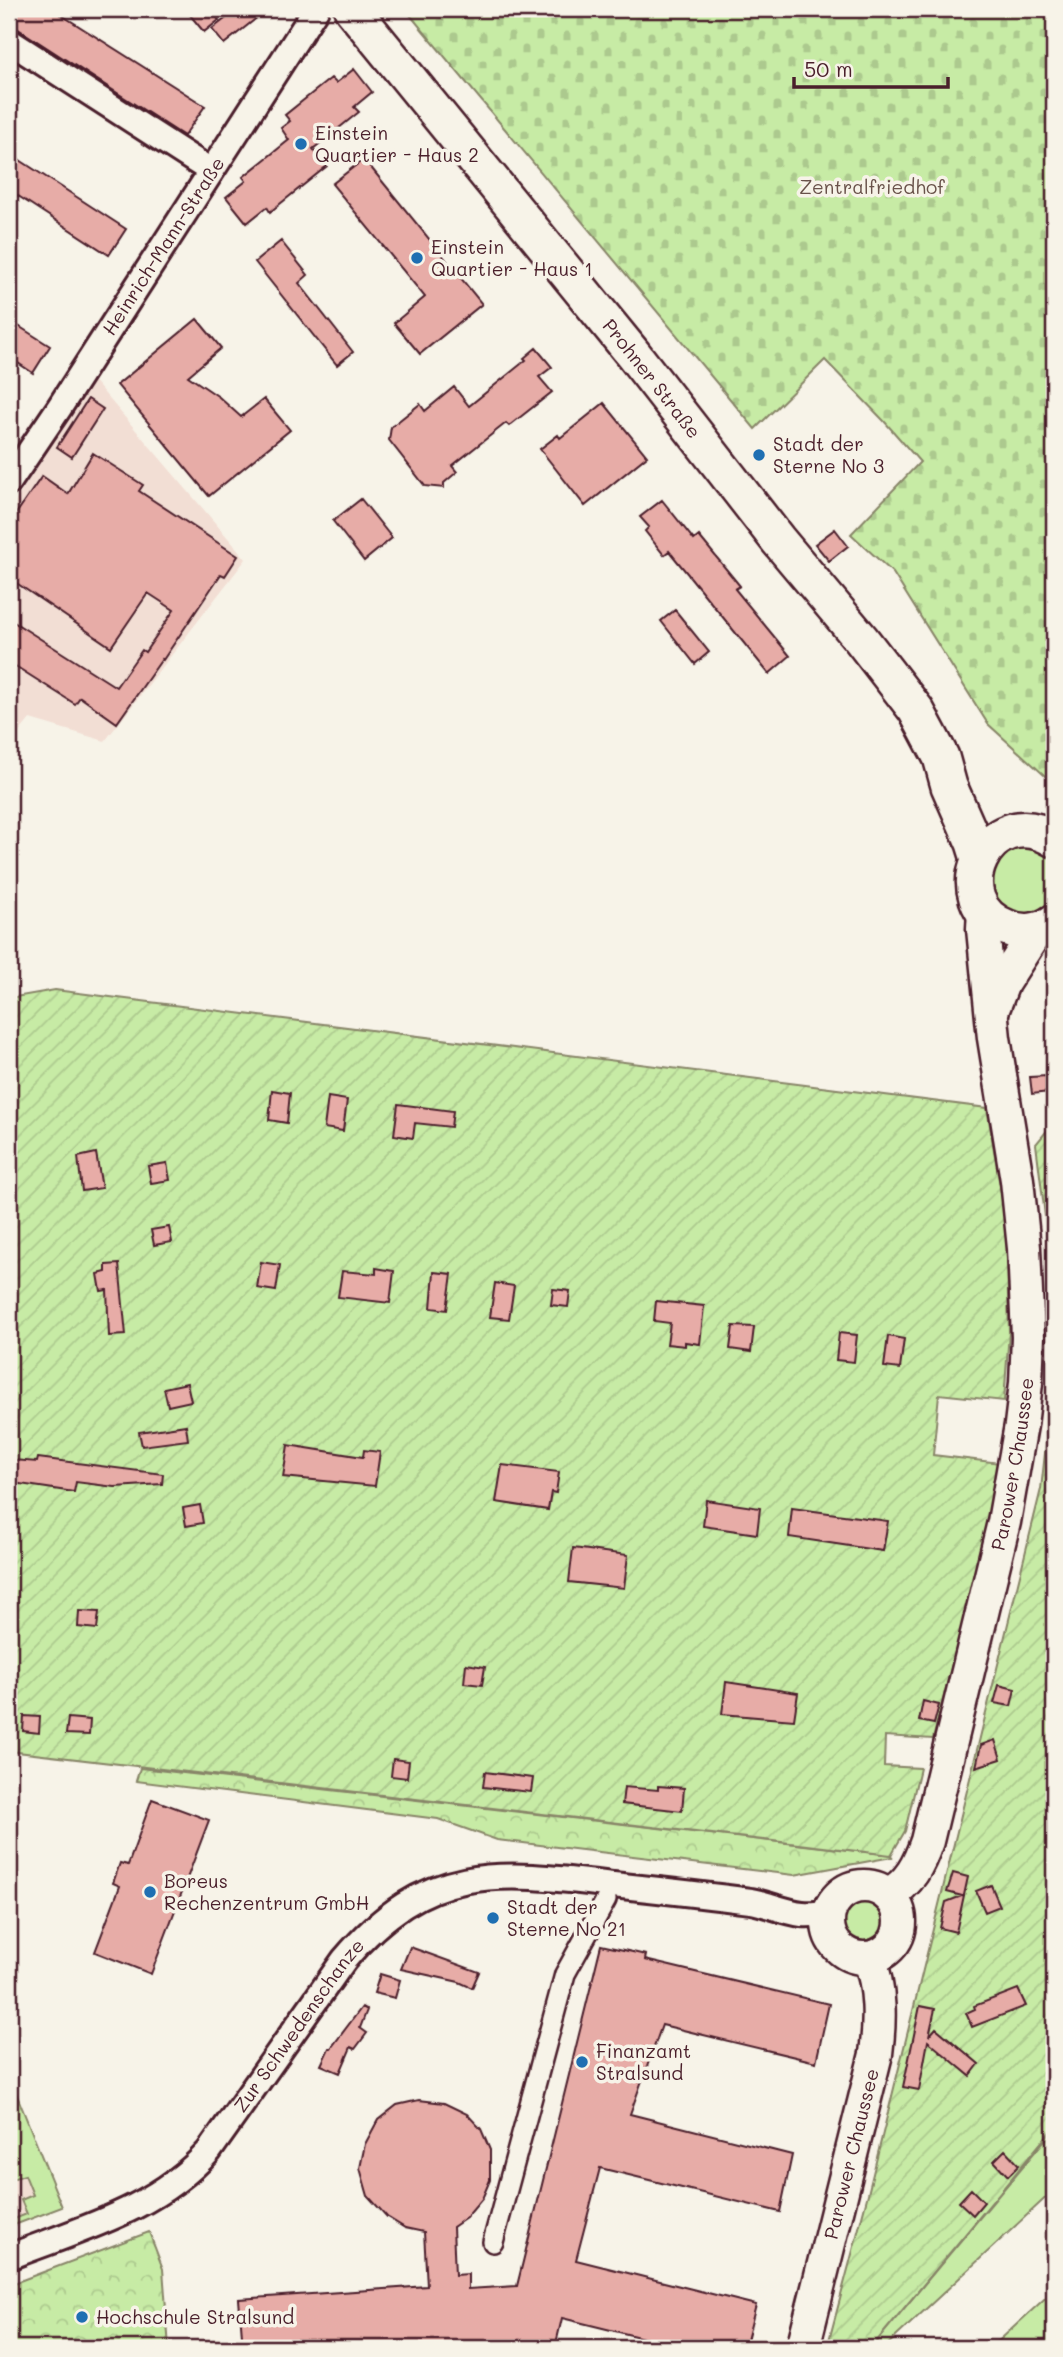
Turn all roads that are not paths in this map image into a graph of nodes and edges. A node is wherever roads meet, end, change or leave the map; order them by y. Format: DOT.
graph roads {
  1 [pos="317,9"];
  2 [pos="352,9"];
  3 [pos="9,41"];
  4 [pos="211,171"];
  5 [pos="9,482"];
  6 [pos="941,757"];
  7 [pos="1006,833"];
  8 [pos="1054,839"];
  9 [pos="979,859"];
  10 [pos="984,911"];
  11 [pos="1045,926"];
  12 [pos="992,1010"];
  13 [pos="888,1895"];
  14 [pos="606,1900"];
  15 [pos="829,1913"];
  16 [pos="869,1958"];
  17 [pos="493,2242"];
  18 [pos="9,2257"];
  19 [pos="803,2348"];
  1 -- 4 [label="street, Heinrich-Mann-Straße"];
  2 -- 6 [label="main road, Prohner Straße"];
  3 -- 4 [label="street"];
  4 -- 5 [label="street, Heinrich-Mann-Straße"];
  6 -- 7 [label="main road, Prohner Straße"];
  6 -- 9 [label="main road, Prohner Straße"];
  7 -- 8 [label="main road"];
  7 -- 9 [label="main road"];
  9 -- 10 [label="main road, Parower Chaussee"];
  10 -- 11 [label="main road, Parower Chaussee"];
  10 -- 12 [label="street, Parower Chaussee"];
  11 -- 12 [label="street, Parower Chaussee"];
  12 -- 13 [label="street, Parower Chaussee"];
  13 -- 15 [label="street"];
  13 -- 16 [label="street"];
  14 -- 17 [label="street"];
  15 -- 16 [label="street"];
  15 -- 18 [label="street, Zur Schwedenschanze"];
  16 -- 19 [label="street, Parower Chaussee"];
}
